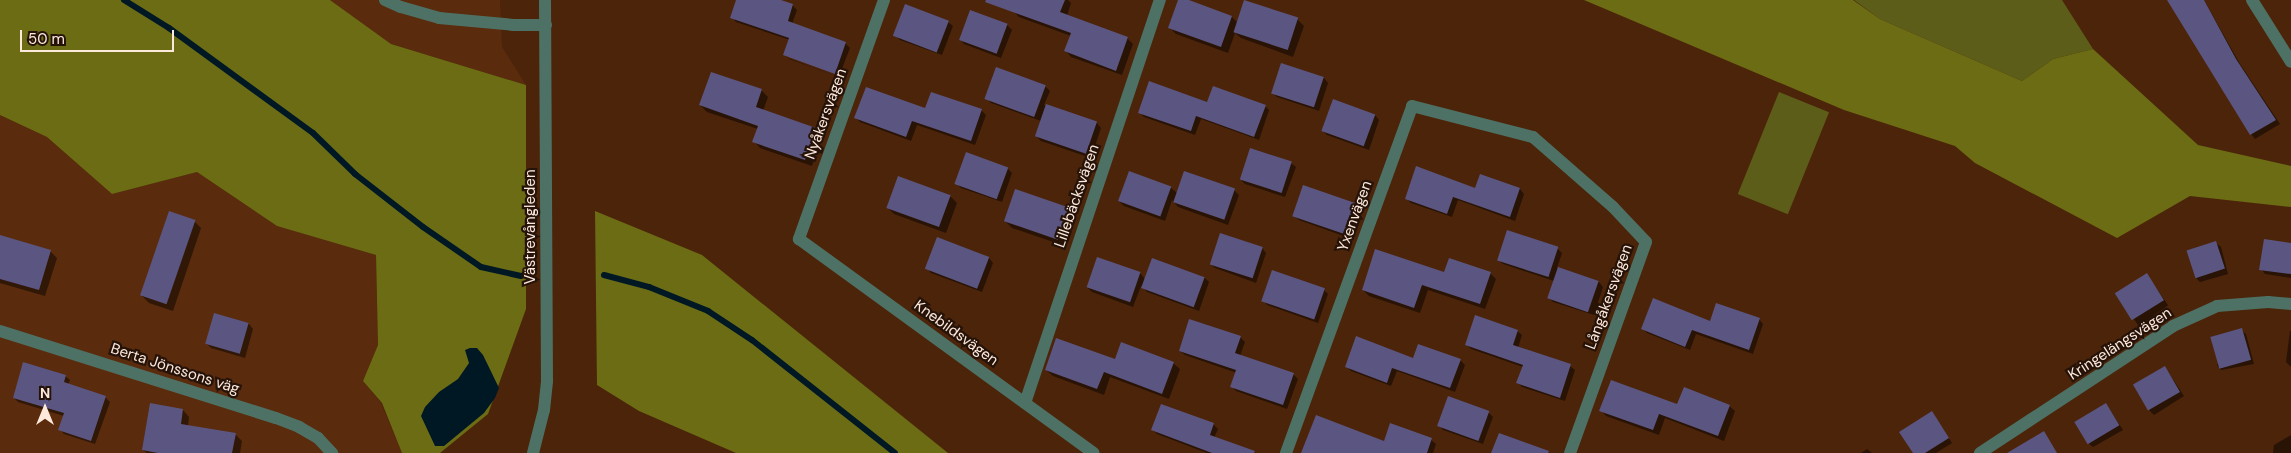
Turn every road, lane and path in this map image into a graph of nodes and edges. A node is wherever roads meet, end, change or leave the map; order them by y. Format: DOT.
graph roads {
  1 [pos="385,0"];
  2 [pos="545,0"];
  3 [pos="884,0"];
  4 [pos="1160,0"];
  5 [pos="2252,0"];
  6 [pos="546,25"];
  7 [pos="2291,62"];
  8 [pos="1533,137"];
  9 [pos="798,239"];
  10 [pos="2291,304"];
  11 [pos="0,331"];
  12 [pos="1025,402"];
  13 [pos="332,453"];
  14 [pos="533,453"];
  15 [pos="1094,453"];
  16 [pos="1286,453"];
  17 [pos="1570,453"];
  18 [pos="1980,453"];
  1 -- 6 [label="street"];
  2 -- 6 [label="street, Västrevångleden"];
  3 -- 9 [label="street, Nyåkersvägen"];
  4 -- 12 [label="street, Lillebäcksvägen"];
  5 -- 7 [label="street"];
  6 -- 14 [label="street, Västrevångleden"];
  8 -- 16 [label="street, Yxenvägen"];
  8 -- 17 [label="street, Långåkersvägen"];
  9 -- 12 [label="street, Knebildsvägen"];
  10 -- 18 [label="street, Kringelängsvägen"];
  11 -- 13 [label="street, Berta Jönssons väg"];
  12 -- 15 [label="street, Knebildsvägen"];
}
